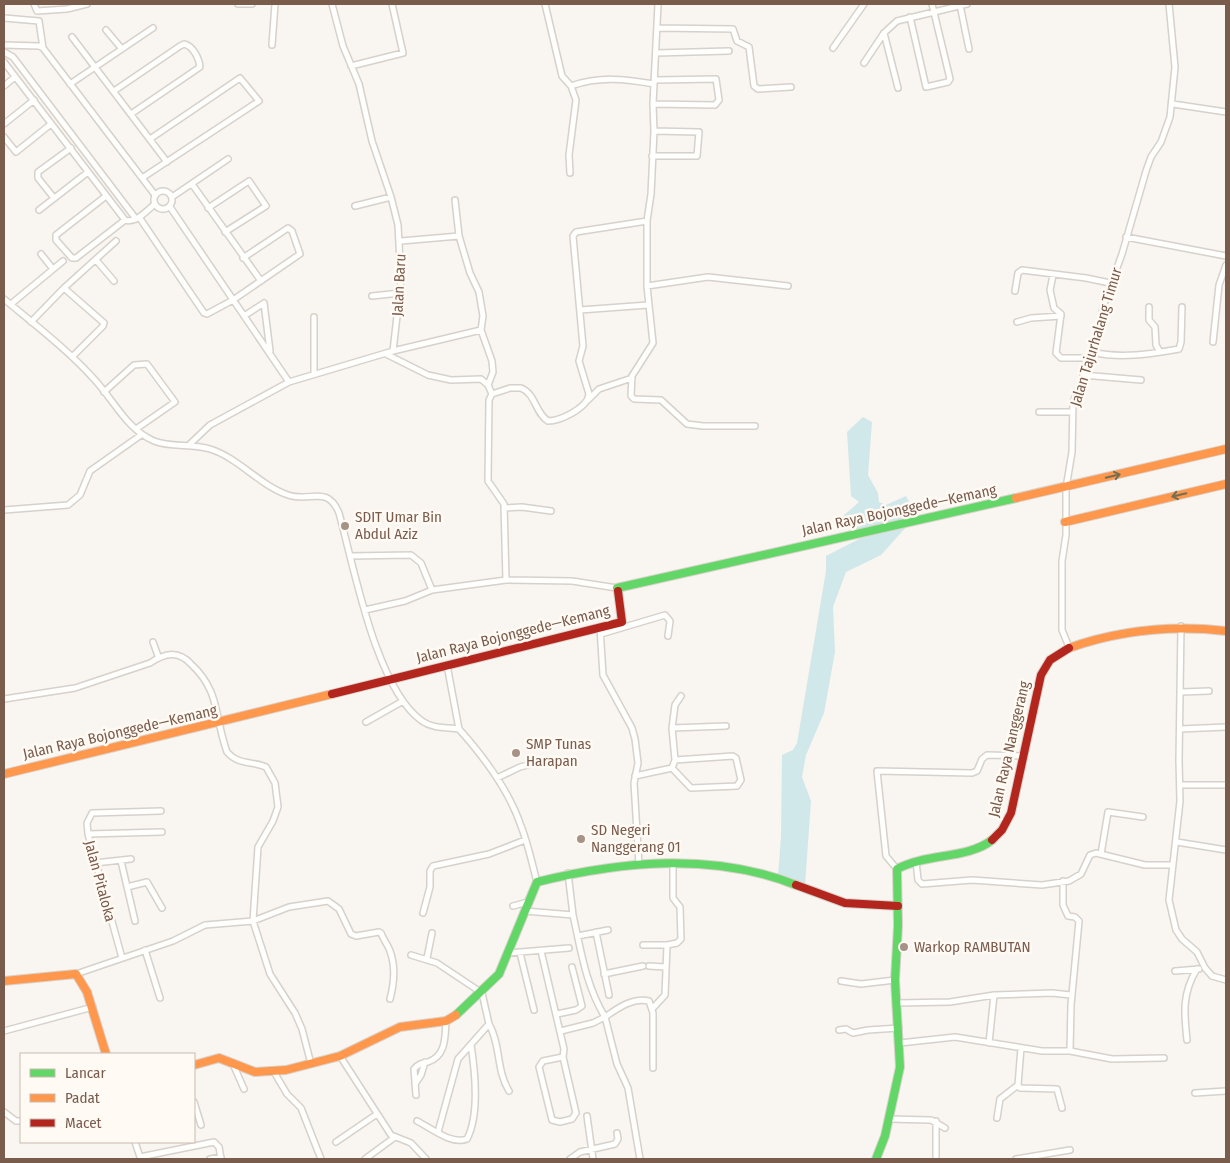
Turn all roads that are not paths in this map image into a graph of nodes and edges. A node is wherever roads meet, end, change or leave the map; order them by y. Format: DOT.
graph roads {
  1 [pos="34,4"];
  2 [pos="87,4"];
  3 [pos="238,4"];
  4 [pos="252,4"];
  5 [pos="275,4"];
  6 [pos="332,4"];
  7 [pos="392,4"];
  8 [pos="545,4"];
  9 [pos="658,4"];
  10 [pos="864,4"];
  11 [pos="932,4"];
  12 [pos="967,4"];
  13 [pos="1169,4"];
  14 [pos="960,5"];
  15 [pos="934,11"];
  16 [pos="910,17"];
  17 [pos="4,18"];
  18 [pos="153,28"];
  19 [pos="657,28"];
  20 [pos="106,30"];
  21 [pos="884,33"];
  22 [pos="72,36"];
  23 [pos="4,45"];
  24 [pos="272,45"];
  25 [pos="42,48"];
  26 [pos="833,48"];
  27 [pos="122,49"];
  28 [pos="970,49"];
  29 [pos="729,51"];
  30 [pos="4,52"];
  31 [pos="656,53"];
  32 [pos="4,62"];
  33 [pos="864,63"];
  34 [pos="96,66"];
  35 [pos="351,66"];
  36 [pos="15,77"];
  37 [pos="654,82"];
  38 [pos="70,84"];
  39 [pos="4,86"];
  40 [pos="571,86"];
  41 [pos="791,87"];
  42 [pos="898,88"];
  43 [pos="114,91"];
  44 [pos="34,100"];
  45 [pos="653,104"];
  46 [pos="1173,104"];
  47 [pos="1226,112"];
  48 [pos="131,114"];
  49 [pos="4,124"];
  50 [pos="51,124"];
  51 [pos="654,131"];
  52 [pos="4,137"];
  53 [pos="150,138"];
  54 [pos="70,148"];
  55 [pos="652,156"];
  56 [pos="228,158"];
  57 [pos="167,162"];
  58 [pos="88,172"];
  59 [pos="570,173"];
  60 [pos="142,178"];
  61 [pos="192,184"];
  62 [pos="155,195"];
  63 [pos="106,196"];
  64 [pos="392,196"];
  65 [pos="172,197"];
  66 [pos="54,198"];
  67 [pos="455,200"];
  68 [pos="155,204"];
  69 [pos="354,206"];
  70 [pos="170,207"];
  71 [pos="208,208"];
  72 [pos="39,210"];
  73 [pos="138,218"];
  74 [pos="125,220"];
  75 [pos="647,221"];
  76 [pos="226,232"];
  77 [pos="459,236"];
  78 [pos="1126,237"];
  79 [pos="116,241"];
  80 [pos="401,241"];
  81 [pos="41,254"];
  82 [pos="1226,256"];
  83 [pos="243,258"];
  84 [pos="63,260"];
  85 [pos="96,260"];
  86 [pos="1226,265"];
  87 [pos="54,269"];
  88 [pos="1053,275"];
  89 [pos="114,281"];
  90 [pos="260,281"];
  91 [pos="1110,283"];
  92 [pos="647,286"];
  93 [pos="788,286"];
  94 [pos="64,288"];
  95 [pos="1015,291"];
  96 [pos="400,292"];
  97 [pos="372,296"];
  98 [pos="4,298"];
  99 [pos="233,300"];
  100 [pos="11,304"];
  101 [pos="648,306"];
  102 [pos="1149,307"];
  103 [pos="1182,307"];
  104 [pos="580,310"];
  105 [pos="244,316"];
  106 [pos="314,316"];
  107 [pos="1061,316"];
  108 [pos="31,322"];
  109 [pos="1018,322"];
  110 [pos="481,330"];
  111 [pos="1213,342"];
  112 [pos="393,350"];
  113 [pos="1092,352"];
  114 [pos="1160,352"];
  115 [pos="270,353"];
  116 [pos="386,354"];
  117 [pos="72,357"];
  118 [pos="1092,358"];
  119 [pos="314,374"];
  120 [pos="1084,375"];
  121 [pos="632,378"];
  122 [pos="1141,380"];
  123 [pos="288,382"];
  124 [pos="488,385"];
  125 [pos="104,392"];
  126 [pos="492,394"];
  127 [pos="588,400"];
  128 [pos="1039,412"];
  129 [pos="1072,412"];
  130 [pos="755,426"];
  131 [pos="136,429"];
  132 [pos="142,435"];
  133 [pos="190,444"];
  134 [pos="1226,449"];
  135 [pos="1226,484"];
  136 [pos="1066,488"];
  137 [pos="504,508"];
  138 [pos="4,510"];
  139 [pos="551,511"];
  140 [pos="1065,522"];
  141 [pos="350,556"];
  142 [pos="506,580"];
  143 [pos="617,588"];
  144 [pos="432,590"];
  145 [pos="365,610"];
  146 [pos="1182,626"];
  147 [pos="600,631"];
  148 [pos="1226,631"];
  149 [pos="668,636"];
  150 [pos="153,642"];
  151 [pos="1069,648"];
  152 [pos="158,656"];
  153 [pos="447,665"];
  154 [pos="390,678"];
  155 [pos="1209,691"];
  156 [pos="1181,692"];
  157 [pos="681,696"];
  158 [pos="4,700"];
  159 [pos="402,701"];
  160 [pos="366,722"];
  161 [pos="220,723"];
  162 [pos="726,726"];
  163 [pos="1226,727"];
  164 [pos="672,728"];
  165 [pos="459,729"];
  166 [pos="1180,729"];
  167 [pos="1024,756"];
  168 [pos="675,760"];
  169 [pos="543,761"];
  170 [pos="672,768"];
  171 [pos="4,774"];
  172 [pos="635,776"];
  173 [pos="497,778"];
  174 [pos="1180,785"];
  175 [pos="1226,785"];
  176 [pos="161,811"];
  177 [pos="1143,817"];
  178 [pos="162,832"];
  179 [pos="88,834"];
  180 [pos="525,840"];
  181 [pos="1176,842"];
  182 [pos="1226,850"];
  183 [pos="1101,854"];
  184 [pos="132,859"];
  185 [pos="121,861"];
  186 [pos="916,862"];
  187 [pos="95,863"];
  188 [pos="673,864"];
  189 [pos="1172,865"];
  190 [pos="639,866"];
  191 [pos="897,869"];
  192 [pos="568,873"];
  193 [pos="1063,881"];
  194 [pos="537,882"];
  195 [pos="127,887"];
  196 [pos="528,902"];
  197 [pos="513,906"];
  198 [pos="898,906"];
  199 [pos="162,908"];
  200 [pos="525,911"];
  201 [pos="423,913"];
  202 [pos="573,915"];
  203 [pos="135,921"];
  204 [pos="253,921"];
  205 [pos="608,930"];
  206 [pos="596,932"];
  207 [pos="432,934"];
  208 [pos="578,936"];
  209 [pos="643,945"];
  210 [pos="667,945"];
  211 [pos="569,948"];
  212 [pos="145,950"];
  213 [pos="541,951"];
  214 [pos="508,952"];
  215 [pos="520,953"];
  216 [pos="411,955"];
  217 [pos="122,958"];
  218 [pos="427,958"];
  219 [pos="572,967"];
  220 [pos="665,967"];
  221 [pos="1204,968"];
  222 [pos="1197,969"];
  223 [pos="1175,971"];
  224 [pos="76,974"];
  225 [pos="604,974"];
  226 [pos="895,980"];
  227 [pos="1226,980"];
  228 [pos="4,981"];
  229 [pos="840,981"];
  230 [pos="482,992"];
  231 [pos="609,995"];
  232 [pos="994,995"];
  233 [pos="1072,995"];
  234 [pos="160,998"];
  235 [pos="390,999"];
  236 [pos="897,1003"];
  237 [pos="92,1007"];
  238 [pos="652,1009"];
  239 [pos="534,1010"];
  240 [pos="557,1014"];
  241 [pos="605,1017"];
  242 [pos="446,1021"];
  243 [pos="488,1024"];
  244 [pos="899,1028"];
  245 [pos="838,1030"];
  246 [pos="561,1031"];
  247 [pos="4,1032"];
  248 [pos="1187,1040"];
  249 [pos="900,1043"];
  250 [pos="989,1043"];
  251 [pos="471,1044"];
  252 [pos="1021,1048"];
  253 [pos="1070,1051"];
  254 [pos="106,1053"];
  255 [pos="340,1056"];
  256 [pos="563,1057"];
  257 [pos="1164,1058"];
  258 [pos="426,1062"];
  259 [pos="195,1064"];
  260 [pos="233,1064"];
  261 [pos="310,1064"];
  262 [pos="653,1068"];
  263 [pos="274,1072"];
  264 [pos="415,1084"];
  265 [pos="1018,1085"];
  266 [pos="244,1089"];
  267 [pos="509,1091"];
  268 [pos="1226,1091"];
  269 [pos="1195,1093"];
  270 [pos="416,1095"];
  271 [pos="195,1105"];
  272 [pos="1062,1108"];
  273 [pos="4,1112"];
  274 [pos="377,1114"];
  275 [pos="587,1116"];
  276 [pos="997,1118"];
  277 [pos="888,1119"];
  278 [pos="20,1121"];
  279 [pos="417,1121"];
  280 [pos="936,1122"];
  281 [pos="201,1125"];
  282 [pos="945,1128"];
  283 [pos="438,1132"];
  284 [pos="617,1133"];
  285 [pos="395,1137"];
  286 [pos="336,1142"];
  287 [pos="135,1143"];
  288 [pos="593,1148"];
  289 [pos="1070,1150"];
  290 [pos="221,1158"];
  291 [pos="422,1158"];
  292 [pos="210,1159"];
  293 [pos="321,1159"];
  294 [pos="365,1159"];
  295 [pos="570,1159"];
  296 [pos="593,1159"];
  297 [pos="640,1159"];
  298 [pos="876,1159"];
  299 [pos="936,1159"];
  300 [pos="1016,1159"];
  1 -- 2 [label="street"];
  3 -- 4 [label="street"];
  5 -- 24 [label="street"];
  6 -- 35 [label="street, Jalan Baru"];
  7 -- 35 [label="street"];
  8 -- 40 [label="street"];
  9 -- 19 [label="street"];
  10 -- 26 [label="street"];
  11 -- 15 [label="street"];
  12 -- 14 [label="street"];
  13 -- 46 [label="street, Jalan Tajurhalang Timur"];
  14 -- 15 [label="street"];
  14 -- 28 [label="street"];
  15 -- 16 [label="street"];
  15 -- 16 [label="street"];
  16 -- 21 [label="street"];
  17 -- 25 [label="street"];
  18 -- 27 [label="street"];
  19 -- 31 [label="street"];
  19 -- 41 [label="street"];
  20 -- 27 [label="street"];
  21 -- 33 [label="street"];
  21 -- 42 [label="street"];
  22 -- 34 [label="street"];
  23 -- 25 [label="street"];
  25 -- 38 [label="street"];
  27 -- 34 [label="street"];
  29 -- 31 [label="street"];
  30 -- 73 [label="street"];
  31 -- 37 [label="street"];
  32 -- 36 [label="street"];
  34 -- 38 [label="street"];
  34 -- 43 [label="street"];
  35 -- 64 [label="street, Jalan Baru"];
  36 -- 39 [label="street"];
  36 -- 44 [label="street"];
  37 -- 40 [label="street"];
  37 -- 45 [label="street"];
  37 -- 45 [label="street"];
  38 -- 60 [label="street"];
  40 -- 59 [label="street"];
  43 -- 48 [label="street"];
  43 -- 48 [label="street"];
  44 -- 49 [label="street"];
  44 -- 50 [label="street"];
  45 -- 51 [label="street"];
  46 -- 47 [label="street"];
  46 -- 78 [label="street, Jalan Tajurhalang Timur"];
  48 -- 53 [label="street"];
  50 -- 52 [label="street"];
  50 -- 54 [label="street"];
  51 -- 55 [label="street"];
  51 -- 55 [label="street"];
  53 -- 57 [label="street"];
  53 -- 57 [label="street"];
  54 -- 58 [label="street"];
  54 -- 66 [label="street"];
  55 -- 75 [label="street"];
  56 -- 61 [label="street"];
  57 -- 60 [label="street"];
  58 -- 63 [label="street"];
  58 -- 66 [label="street"];
  60 -- 62 [label="street"];
  61 -- 65 [label="street"];
  61 -- 71 [label="street"];
  62 -- 65 [label="street"];
  62 -- 68 [label="street"];
  63 -- 74 [label="street"];
  63 -- 74 [label="street"];
  64 -- 69 [label="street"];
  64 -- 80 [label="street, Jalan Baru"];
  65 -- 70 [label="street"];
  66 -- 72 [label="street"];
  67 -- 77 [label="street"];
  68 -- 70 [label="street"];
  68 -- 73 [label="street"];
  70 -- 99 [label="street"];
  71 -- 76 [label="street"];
  71 -- 76 [label="street"];
  73 -- 74 [label="street"];
  73 -- 99 [label="street"];
  75 -- 92 [label="street"];
  75 -- 104 [label="street"];
  76 -- 83 [label="street"];
  77 -- 80 [label="street"];
  77 -- 110 [label="street"];
  78 -- 82 [label="street"];
  78 -- 91 [label="street, Jalan Tajurhalang Timur"];
  79 -- 85 [label="street"];
  80 -- 96 [label="street, Jalan Baru"];
  81 -- 87 [label="street"];
  83 -- 90 [label="street"];
  83 -- 90 [label="street"];
  84 -- 87 [label="street"];
  85 -- 89 [label="street"];
  85 -- 94 [label="street"];
  86 -- 111 [label="street"];
  87 -- 100 [label="street"];
  88 -- 91 [label="street"];
  88 -- 95 [label="street"];
  88 -- 107 [label="street"];
  90 -- 99 [label="street"];
  91 -- 113 [label="street, Jalan Tajurhalang Timur"];
  92 -- 93 [label="street"];
  92 -- 101 [label="street"];
  94 -- 108 [label="street"];
  94 -- 117 [label="street"];
  96 -- 97 [label="street"];
  96 -- 112 [label="street, Jalan Baru"];
  98 -- 100 [label="street"];
  99 -- 105 [label="street"];
  100 -- 108 [label="street"];
  101 -- 104 [label="street"];
  101 -- 121 [label="street"];
  102 -- 114 [label="street"];
  103 -- 114 [label="street"];
  104 -- 127 [label="street"];
  105 -- 115 [label="street"];
  105 -- 115 [label="street"];
  106 -- 119 [label="street"];
  107 -- 109 [label="street"];
  107 -- 118 [label="street"];
  108 -- 117 [label="street"];
  110 -- 112 [label="street"];
  110 -- 124 [label="street"];
  112 -- 116 [label="street"];
  113 -- 114 [label="street"];
  113 -- 118 [label="street, Jalan Tajurhalang Timur"];
  115 -- 123 [label="street"];
  116 -- 119 [label="street"];
  116 -- 124 [label="street"];
  117 -- 125 [label="street"];
  118 -- 120 [label="street, Jalan Tajurhalang Timur"];
  119 -- 123 [label="street"];
  120 -- 122 [label="street"];
  120 -- 129 [label="street, Jalan Tajurhalang Timur"];
  121 -- 127 [label="street"];
  121 -- 130 [label="street"];
  123 -- 133 [label="street"];
  124 -- 126 [label="street"];
  125 -- 131 [label="street"];
  125 -- 131 [label="street"];
  126 -- 127 [label="street"];
  126 -- 137 [label="street"];
  128 -- 129 [label="street"];
  129 -- 136 [label="street, Jalan Tajurhalang Timur"];
  131 -- 132 [label="street"];
  132 -- 133 [label="street"];
  132 -- 138 [label="street"];
  133 -- 141 [label="street"];
  136 -- 134 [label="main road, Jalan Raya Bojonggede—Kemang, one-way"];
  135 -- 140 [label="main road, one-way"];
  136 -- 140 [label="street, Jalan Tajurhalang Timur"];
  136 -- 143 [label="main road, Jalan Raya Bojonggede—Kemang"];
  137 -- 139 [label="street"];
  137 -- 142 [label="street"];
  140 -- 151 [label="street, Jalan Tajurhalang Timur"];
  141 -- 144 [label="street"];
  141 -- 145 [label="street"];
  142 -- 143 [label="street"];
  142 -- 144 [label="street"];
  143 -- 147 [label="main road, Jalan Raya Bojonggede—Kemang"];
  144 -- 145 [label="street"];
  145 -- 154 [label="street"];
  146 -- 148 [label="main road, Jalan Raya Nanggerang"];
  146 -- 151 [label="main road, Jalan Raya Nanggerang"];
  146 -- 156 [label="street"];
  147 -- 149 [label="street"];
  147 -- 153 [label="main road, Jalan Raya Bojonggede—Kemang"];
  147 -- 172 [label="street"];
  150 -- 152 [label="street"];
  151 -- 167 [label="main road, Jalan Raya Nanggerang"];
  152 -- 158 [label="street"];
  152 -- 161 [label="street"];
  153 -- 154 [label="main road, Jalan Raya Bojonggede—Kemang"];
  153 -- 165 [label="street"];
  154 -- 159 [label="street"];
  154 -- 161 [label="main road, Jalan Raya Bojonggede—Kemang"];
  155 -- 156 [label="street"];
  156 -- 166 [label="street"];
  157 -- 164 [label="street"];
  159 -- 160 [label="street"];
  159 -- 165 [label="street"];
  161 -- 171 [label="main road, Jalan Raya Bojonggede—Kemang"];
  161 -- 204 [label="street"];
  162 -- 164 [label="street"];
  163 -- 166 [label="street"];
  164 -- 168 [label="street"];
  165 -- 173 [label="street"];
  166 -- 174 [label="street"];
  167 -- 186 [label="main road, Jalan Raya Nanggerang"];
  167 -- 191 [label="street"];
  168 -- 170 [label="street"];
  168 -- 170 [label="street"];
  169 -- 173 [label="street"];
  170 -- 172 [label="street"];
  172 -- 190 [label="street"];
  173 -- 180 [label="street"];
  174 -- 175 [label="street"];
  174 -- 181 [label="street"];
  176 -- 179 [label="street, Jalan Pitaloka"];
  177 -- 183 [label="street"];
  178 -- 179 [label="street"];
  179 -- 187 [label="street, Jalan Pitaloka"];
  180 -- 194 [label="street"];
  180 -- 201 [label="street"];
  181 -- 182 [label="street"];
  181 -- 189 [label="street"];
  183 -- 189 [label="street"];
  183 -- 193 [label="street"];
  184 -- 185 [label="street"];
  185 -- 187 [label="street"];
  185 -- 195 [label="street"];
  186 -- 191 [label="main road, Jalan Raya Nanggerang"];
  186 -- 193 [label="street"];
  187 -- 217 [label="street, Jalan Pitaloka"];
  188 -- 190 [label="main road"];
  188 -- 198 [label="main road"];
  188 -- 210 [label="street"];
  189 -- 221 [label="street"];
  190 -- 192 [label="main road"];
  191 -- 198 [label="main road"];
  192 -- 194 [label="main road"];
  192 -- 202 [label="street"];
  193 -- 233 [label="street"];
  194 -- 196 [label="main road"];
  195 -- 199 [label="street"];
  195 -- 203 [label="street"];
  196 -- 197 [label="street"];
  196 -- 200 [label="main road"];
  198 -- 226 [label="main road"];
  200 -- 202 [label="street"];
  200 -- 214 [label="main road"];
  202 -- 208 [label="street"];
  204 -- 212 [label="street"];
  204 -- 235 [label="street"];
  204 -- 261 [label="street"];
  205 -- 206 [label="street"];
  206 -- 208 [label="street"];
  206 -- 225 [label="street"];
  207 -- 218 [label="street"];
  208 -- 241 [label="street"];
  209 -- 210 [label="street"];
  210 -- 220 [label="street"];
  211 -- 213 [label="street"];
  212 -- 217 [label="street"];
  212 -- 234 [label="street"];
  213 -- 215 [label="street"];
  213 -- 240 [label="street"];
  214 -- 215 [label="street"];
  214 -- 230 [label="main road"];
  215 -- 239 [label="street"];
  216 -- 218 [label="street"];
  217 -- 224 [label="street"];
  218 -- 230 [label="street"];
  219 -- 240 [label="street"];
  220 -- 225 [label="street"];
  220 -- 238 [label="street"];
  221 -- 222 [label="street"];
  221 -- 227 [label="street"];
  222 -- 223 [label="street"];
  222 -- 248 [label="street"];
  224 -- 228 [label="main road"];
  224 -- 237 [label="main road"];
  225 -- 231 [label="street"];
  226 -- 229 [label="street"];
  226 -- 236 [label="main road"];
  230 -- 242 [label="main road"];
  230 -- 243 [label="street"];
  232 -- 233 [label="street"];
  232 -- 236 [label="street"];
  232 -- 250 [label="street"];
  233 -- 253 [label="street"];
  236 -- 244 [label="main road"];
  237 -- 247 [label="street"];
  237 -- 254 [label="main road"];
  238 -- 241 [label="street"];
  238 -- 262 [label="street"];
  240 -- 246 [label="street"];
  241 -- 246 [label="street"];
  241 -- 297 [label="street"];
  242 -- 255 [label="main road"];
  242 -- 258 [label="street"];
  243 -- 251 [label="street"];
  243 -- 267 [label="street"];
  244 -- 245 [label="street"];
  244 -- 249 [label="main road"];
  246 -- 256 [label="street"];
  249 -- 250 [label="street"];
  249 -- 277 [label="main road"];
  250 -- 252 [label="street"];
  251 -- 283 [label="street"];
  251 -- 283 [label="street"];
  252 -- 253 [label="street"];
  252 -- 265 [label="street"];
  253 -- 257 [label="street"];
  255 -- 261 [label="main road"];
  255 -- 274 [label="street"];
  256 -- 256 [label="street"];
  258 -- 264 [label="street"];
  258 -- 264 [label="street"];
  259 -- 260 [label="main road"];
  260 -- 263 [label="main road"];
  260 -- 266 [label="street"];
  261 -- 263 [label="main road"];
  263 -- 293 [label="street"];
  264 -- 270 [label="street"];
  265 -- 272 [label="street"];
  265 -- 276 [label="street"];
  268 -- 269 [label="street"];
  271 -- 281 [label="street"];
  273 -- 278 [label="street"];
  274 -- 285 [label="street"];
  274 -- 286 [label="street"];
  275 -- 288 [label="street"];
  277 -- 280 [label="street"];
  277 -- 298 [label="main road"];
  279 -- 283 [label="street"];
  280 -- 282 [label="street"];
  280 -- 299 [label="street"];
  284 -- 288 [label="street"];
  285 -- 291 [label="street"];
  285 -- 294 [label="street"];
  287 -- 290 [label="street"];
  288 -- 295 [label="street"];
  288 -- 296 [label="street"];
  289 -- 300 [label="street"];
  290 -- 292 [label="street"];
}
